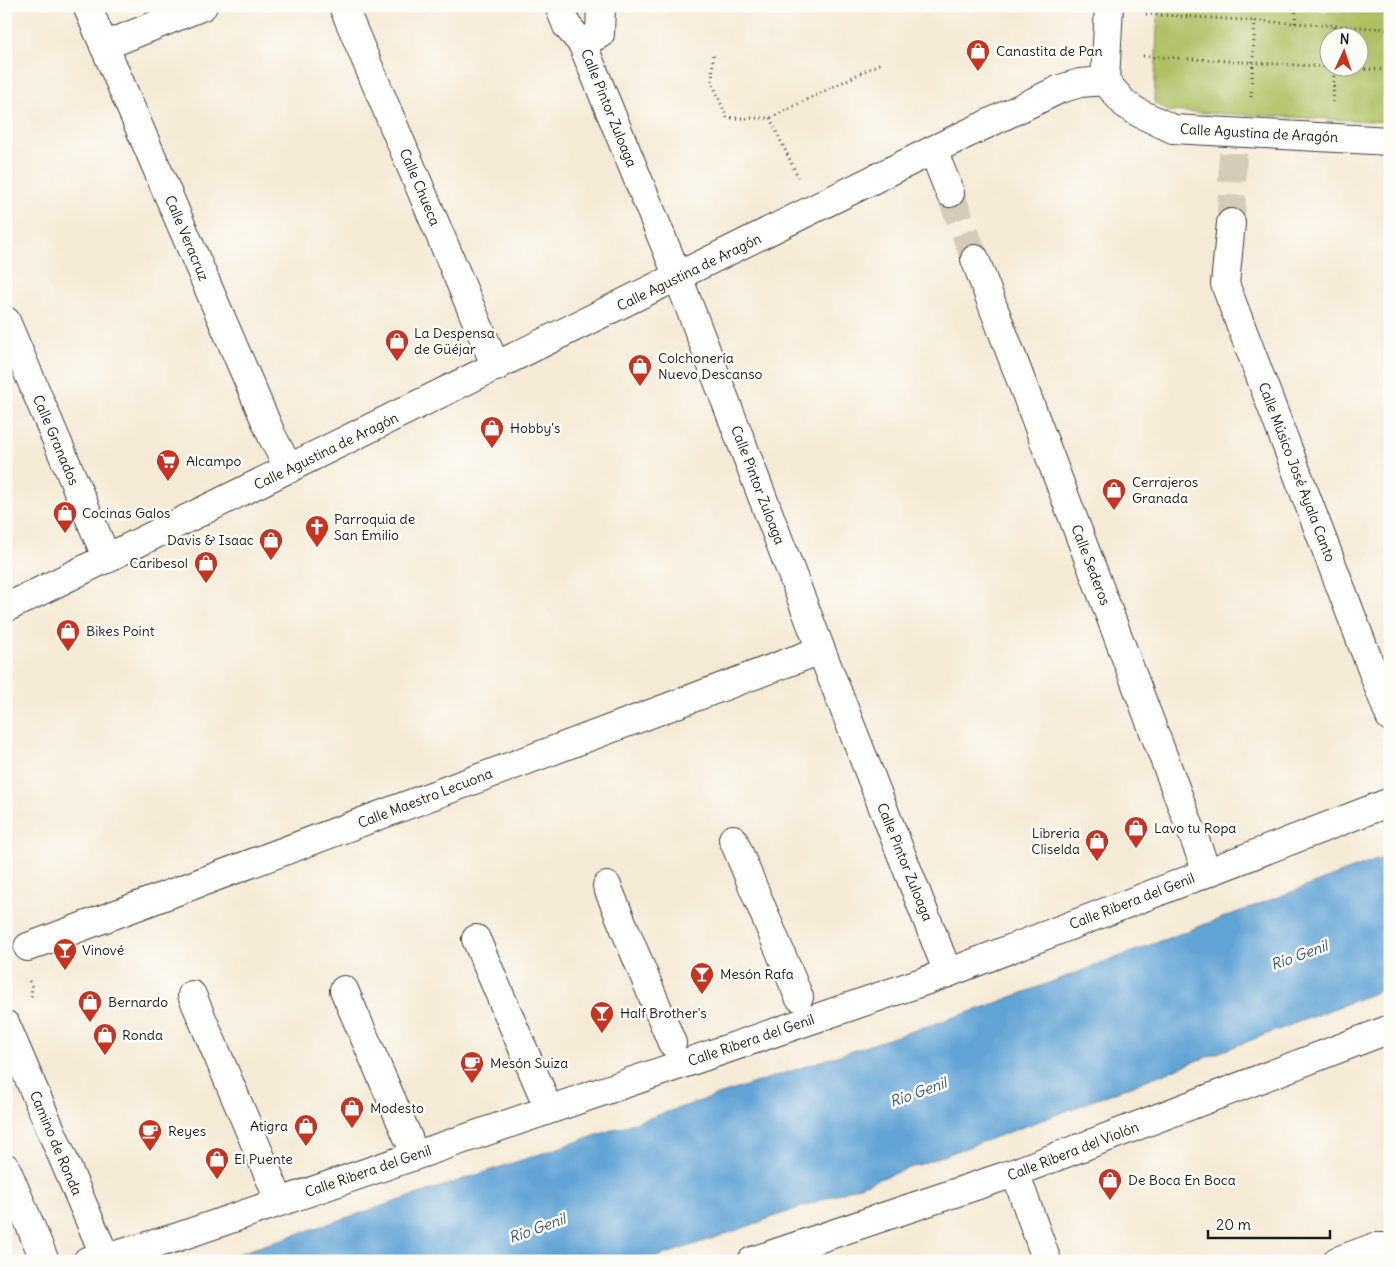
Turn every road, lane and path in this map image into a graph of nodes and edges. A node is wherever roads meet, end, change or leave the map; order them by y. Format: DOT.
graph roads {
  1 [pos="87,6"];
  2 [pos="203,6"];
  3 [pos="343,6"];
  4 [pos="558,6"];
  5 [pos="601,6"];
  6 [pos="1109,6"];
  7 [pos="1296,6"];
  8 [pos="1146,14"];
  9 [pos="1255,20"];
  10 [pos="1295,23"];
  11 [pos="1335,26"];
  12 [pos="1390,29"];
  13 [pos="582,43"];
  14 [pos="104,46"];
  15 [pos="713,55"];
  16 [pos="1143,56"];
  17 [pos="881,63"];
  18 [pos="1253,63"];
  19 [pos="1318,66"];
  20 [pos="1368,69"];
  21 [pos="1390,70"];
  22 [pos="1334,78"];
  23 [pos="1105,81"];
  24 [pos="1251,98"];
  25 [pos="1333,103"];
  26 [pos="770,118"];
  27 [pos="1390,141"];
  28 [pos="934,150"];
  29 [pos="799,179"];
  30 [pos="950,193"];
  31 [pos="1230,223"];
  32 [pos="975,259"];
  33 [pos="678,277"];
  34 [pos="6,321"];
  35 [pos="496,367"];
  36 [pos="289,469"];
  37 [pos="107,559"];
  38 [pos="6,608"];
  39 [pos="821,650"];
  40 [pos="1390,717"];
  41 [pos="1390,802"];
  42 [pos="733,839"];
  43 [pos="1207,872"];
  44 [pos="607,886"];
  45 [pos="476,939"];
  46 [pos="28,947"];
  47 [pos="948,973"];
  48 [pos="344,990"];
  49 [pos="192,994"];
  50 [pos="799,997"];
  51 [pos="6,1025"];
  52 [pos="1390,1029"];
  53 [pos="672,1043"];
  54 [pos="542,1093"];
  55 [pos="409,1140"];
  56 [pos="6,1168"];
  57 [pos="1017,1178"];
  58 [pos="274,1188"];
  59 [pos="1390,1247"];
  60 [pos="100,1260"];
  61 [pos="45,1261"];
  62 [pos="752,1261"];
  63 [pos="1047,1261"];
  64 [pos="1338,1261"];
  1 -- 14 [label="street, Calle Veracruz"];
  2 -- 14 [label="street"];
  3 -- 35 [label="street, Calle Chueca"];
  4 -- 13 [label="street"];
  5 -- 13 [label="street, Calle Pintor Zuloaga"];
  6 -- 23 [label="street"];
  7 -- 10 [label="path"];
  8 -- 9 [label="path"];
  9 -- 10 [label="path"];
  9 -- 18 [label="path"];
  10 -- 11 [label="path"];
  11 -- 12 [label="path"];
  13 -- 33 [label="street, Calle Pintor Zuloaga"];
  14 -- 36 [label="street, Calle Veracruz"];
  15 -- 26 [label="path"];
  16 -- 18 [label="path"];
  17 -- 26 [label="path"];
  18 -- 19 [label="path"];
  18 -- 24 [label="path"];
  20 -- 21 [label="path"];
  22 -- 25 [label="path"];
  23 -- 27 [label="street, Calle Agustina de Aragón"];
  23 -- 28 [label="street, Calle Agustina de Aragón"];
  26 -- 29 [label="path"];
  28 -- 30 [label="street"];
  28 -- 33 [label="street, Calle Agustina de Aragón"];
  31 -- 40 [label="street, Calle Músico José Ayala Canto"];
  32 -- 43 [label="street, Calle Sederos"];
  33 -- 35 [label="street, Calle Agustina de Aragón"];
  33 -- 39 [label="street, Calle Pintor Zuloaga"];
  34 -- 37 [label="street, Calle Granados"];
  35 -- 36 [label="street, Calle Agustina de Aragón"];
  36 -- 37 [label="street, Calle Agustina de Aragón"];
  37 -- 38 [label="street, Calle Agustina de Aragón"];
  39 -- 46 [label="street, Calle Maestro Lecuona"];
  39 -- 47 [label="street, Calle Pintor Zuloaga"];
  41 -- 43 [label="street, Calle Ribera del Genil"];
  42 -- 50 [label="street, Calle Ribera del Genil"];
  43 -- 47 [label="street, Calle Ribera del Genil"];
  44 -- 53 [label="street, Calle Ribera del Genil"];
  45 -- 54 [label="street"];
  47 -- 60 [label="street, Calle Ribera del Genil"];
  48 -- 55 [label="street, Calle Ribera del Genil"];
  49 -- 58 [label="street"];
  51 -- 60 [label="street, Camino de Ronda"];
  52 -- 62 [label="street, Calle Ribera del Violón"];
  56 -- 61 [label="street"];
  57 -- 63 [label="street"];
  59 -- 64 [label="street"];
}
